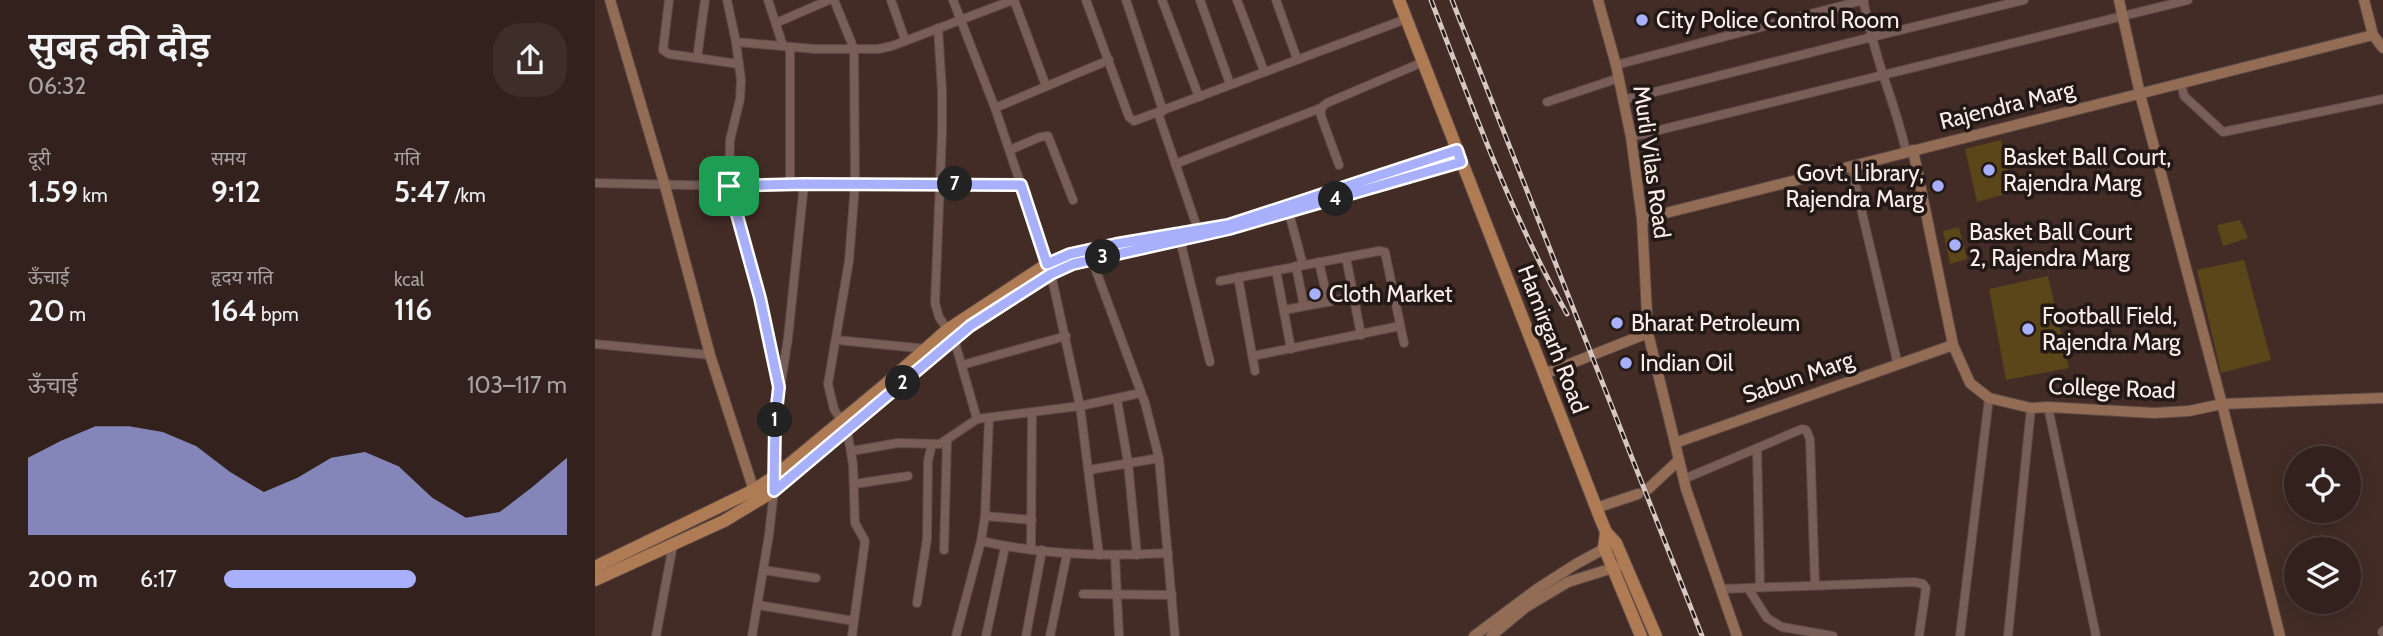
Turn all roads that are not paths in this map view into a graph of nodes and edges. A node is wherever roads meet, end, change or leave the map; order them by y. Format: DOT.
graph roads {
  1 [pos="669,0"];
  2 [pos="705,0"];
  3 [pos="727,0"];
  4 [pos="768,0"];
  5 [pos="832,0"];
  6 [pos="891,0"];
  7 [pos="953,0"];
  8 [pos="1013,0"];
  9 [pos="1086,0"];
  10 [pos="1126,0"];
  11 [pos="1162,0"];
  12 [pos="1200,0"];
  13 [pos="1237,0"];
  14 [pos="1276,0"];
  15 [pos="1399,0"];
  16 [pos="1598,0"];
  17 [pos="1863,0"];
  18 [pos="2024,0"];
  19 [pos="2119,0"];
  20 [pos="2189,0"];
  21 [pos="2364,0"];
  22 [pos="612,1"];
  23 [pos="2124,17"];
  24 [pos="1406,19"];
  25 [pos="959,20"];
  26 [pos="776,23"];
  27 [pos="938,28"];
  28 [pos="2378,34"];
  29 [pos="1872,37"];
  30 [pos="905,40"];
  31 [pos="736,42"];
  32 [pos="786,47"];
  33 [pos="2383,48"];
  34 [pos="854,50"];
  35 [pos="697,58"];
  36 [pos="1297,59"];
  37 [pos="1109,60"];
  38 [pos="1423,62"];
  39 [pos="740,64"];
  40 [pos="1616,65"];
  41 [pos="1264,71"];
  42 [pos="1881,75"];
  43 [pos="1619,78"];
  44 [pos="1230,84"];
  45 [pos="2181,84"];
  46 [pos="1046,86"];
  47 [pos="2140,94"];
  48 [pos="1199,97"];
  49 [pos="2383,99"];
  50 [pos="1623,100"];
  51 [pos="1546,102"];
  52 [pos="995,108"];
  53 [pos="1321,108"];
  54 [pos="1161,112"];
  55 [pos="1631,137"];
  56 [pos="1010,149"];
  57 [pos="1910,151"];
  58 [pos="1459,156"];
  59 [pos="1175,164"];
  60 [pos="1339,165"];
  61 [pos="1850,166"];
  62 [pos="595,183"];
  63 [pos="790,184"];
  64 [pos="804,184"];
  65 [pos="939,184"];
  66 [pos="855,185"];
  67 [pos="1021,185"];
  68 [pos="665,186"];
  69 [pos="729,186"];
  70 [pos="1073,200"];
  71 [pos="1289,213"];
  72 [pos="1642,219"];
  73 [pos="1198,230"];
  74 [pos="1180,240"];
  75 [pos="1346,257"];
  76 [pos="1092,260"];
  77 [pos="1319,262"];
  78 [pos="1299,266"];
  79 [pos="1049,269"];
  80 [pos="1276,270"];
  81 [pos="1238,277"];
  82 [pos="1220,281"];
  83 [pos="1355,297"];
  84 [pos="1328,302"];
  85 [pos="1304,306"];
  86 [pos="1284,310"];
  87 [pos="1400,326"];
  88 [pos="1648,333"];
  89 [pos="950,334"];
  90 [pos="1361,335"];
  91 [pos="1066,336"];
  92 [pos="837,340"];
  93 [pos="1404,343"];
  94 [pos="595,344"];
  95 [pos="1953,345"];
  96 [pos="925,349"];
  97 [pos="1291,349"];
  98 [pos="940,351"];
  99 [pos="710,355"];
  100 [pos="1253,356"];
  101 [pos="1210,362"];
  102 [pos="962,365"];
  103 [pos="1898,365"];
  104 [pos="1255,371"];
  105 [pos="1544,374"];
  106 [pos="779,387"];
  107 [pos="1141,393"];
  108 [pos="1989,398"];
  109 [pos="2383,398"];
  110 [pos="1117,399"];
  111 [pos="2222,404"];
  112 [pos="1080,406"];
  113 [pos="2048,407"];
  114 [pos="2031,408"];
  115 [pos="1032,413"];
  116 [pos="989,418"];
  117 [pos="977,419"];
  118 [pos="844,425"];
  119 [pos="947,440"];
  120 [pos="1675,443"];
  121 [pos="932,444"];
  122 [pos="1758,449"];
  123 [pos="852,451"];
  124 [pos="1159,458"];
  125 [pos="1678,461"];
  126 [pos="1128,463"];
  127 [pos="1089,470"];
  128 [pos="775,475"];
  129 [pos="908,476"];
  130 [pos="1684,479"];
  131 [pos="854,484"];
  132 [pos="774,491"];
  133 [pos="756,496"];
  134 [pos="1596,508"];
  135 [pos="985,516"];
  136 [pos="1032,520"];
  137 [pos="981,541"];
  138 [pos="673,545"];
  139 [pos="1610,545"];
  140 [pos="1005,547"];
  141 [pos="944,550"];
  142 [pos="1031,550"];
  143 [pos="1042,550"];
  144 [pos="1168,553"];
  145 [pos="1067,554"];
  146 [pos="1099,555"];
  147 [pos="1137,555"];
  148 [pos="1115,556"];
  149 [pos="1619,566"];
  150 [pos="595,567"];
  151 [pos="764,570"];
  152 [pos="816,578"];
  153 [pos="595,580"];
  154 [pos="1815,585"];
  155 [pos="1760,587"];
  156 [pos="1748,588"];
  157 [pos="1721,589"];
  158 [pos="1083,594"];
  159 [pos="1117,594"];
  160 [pos="1172,595"];
  161 [pos="917,603"];
  162 [pos="758,605"];
  163 [pos="855,621"];
  164 [pos="656,636"];
  165 [pos="752,636"];
  166 [pos="852,636"];
  167 [pos="956,636"];
  168 [pos="986,636"];
  169 [pos="1026,636"];
  170 [pos="1050,636"];
  171 [pos="1119,636"];
  172 [pos="1175,636"];
  173 [pos="1474,636"];
  174 [pos="1491,636"];
  175 [pos="1641,636"];
  176 [pos="1656,636"];
  177 [pos="1737,636"];
  178 [pos="1833,636"];
  179 [pos="1919,636"];
  180 [pos="1960,636"];
  181 [pos="2008,636"];
  182 [pos="2096,636"];
  183 [pos="2280,636"];
  1 -- 35 [label="street"];
  2 -- 35 [label="street"];
  3 -- 31 [label="street"];
  4 -- 26 [label="street"];
  5 -- 26 [label="street"];
  5 -- 34 [label="street"];
  6 -- 30 [label="street"];
  7 -- 25 [label="street"];
  8 -- 25 [label="street"];
  8 -- 46 [label="street"];
  9 -- 37 [label="street"];
  10 -- 54 [label="street"];
  11 -- 48 [label="street"];
  12 -- 44 [label="street"];
  13 -- 41 [label="street"];
  14 -- 36 [label="street"];
  15 -- 24 [label="main road, Hamirgarh Road"];
  16 -- 40 [label="street, Murli Vilas Road"];
  17 -- 29 [label="street"];
  17 -- 40 [label="street"];
  18 -- 29 [label="street"];
  19 -- 23 [label="street"];
  20 -- 23 [label="street"];
  21 -- 28 [label="street"];
  22 -- 68 [label="street"];
  23 -- 42 [label="street"];
  23 -- 47 [label="street"];
  24 -- 36 [label="street"];
  24 -- 38 [label="main road, Hamirgarh Road"];
  25 -- 27 [label="street"];
  25 -- 52 [label="street"];
  26 -- 32 [label="street"];
  27 -- 30 [label="street"];
  27 -- 65 [label="street"];
  28 -- 33 [label="street"];
  28 -- 45 [label="street, Rajendra Marg"];
  29 -- 42 [label="street"];
  29 -- 50 [label="street"];
  30 -- 34 [label="street"];
  31 -- 32 [label="street"];
  31 -- 39 [label="street"];
  32 -- 34 [label="street"];
  32 -- 63 [label="street"];
  34 -- 66 [label="street"];
  35 -- 39 [label="street"];
  36 -- 41 [label="street"];
  37 -- 46 [label="street"];
  37 -- 54 [label="street"];
  38 -- 53 [label="street"];
  38 -- 58 [label="main road, Hamirgarh Road"];
  39 -- 69 [label="street"];
  40 -- 43 [label="street, Murli Vilas Road"];
  41 -- 44 [label="street"];
  42 -- 55 [label="street"];
  42 -- 57 [label="street"];
  43 -- 50 [label="street, Murli Vilas Road"];
  43 -- 51 [label="street"];
  44 -- 48 [label="street"];
  45 -- 47 [label="street, Rajendra Marg"];
  45 -- 49 [label="street"];
  46 -- 52 [label="street"];
  47 -- 57 [label="street, Rajendra Marg"];
  47 -- 111 [label="street"];
  48 -- 54 [label="street"];
  50 -- 55 [label="street, Murli Vilas Road"];
  52 -- 56 [label="street"];
  53 -- 59 [label="street"];
  53 -- 60 [label="street"];
  54 -- 59 [label="street"];
  55 -- 72 [label="street, Murli Vilas Road"];
  56 -- 67 [label="street"];
  56 -- 70 [label="street"];
  57 -- 61 [label="street, Rajendra Marg"];
  57 -- 95 [label="street"];
  58 -- 71 [label="main road"];
  58 -- 73 [label="main road"];
  58 -- 105 [label="main road, Hamirgarh Road"];
  59 -- 73 [label="street"];
  61 -- 72 [label="street, Rajendra Marg"];
  61 -- 103 [label="street"];
  62 -- 68 [label="street"];
  63 -- 64 [label="street"];
  63 -- 69 [label="street"];
  64 -- 66 [label="street"];
  64 -- 106 [label="street"];
  65 -- 66 [label="street"];
  65 -- 67 [label="street"];
  65 -- 89 [label="street"];
  66 -- 92 [label="street"];
  67 -- 79 [label="street"];
  68 -- 69 [label="street"];
  68 -- 99 [label="street"];
  69 -- 106 [label="street"];
  71 -- 74 [label="main road"];
  71 -- 78 [label="street"];
  72 -- 88 [label="street, Murli Vilas Road"];
  73 -- 79 [label="main road"];
  74 -- 76 [label="main road"];
  74 -- 101 [label="street"];
  75 -- 77 [label="street"];
  75 -- 83 [label="street"];
  75 -- 87 [label="street"];
  76 -- 79 [label="main road"];
  76 -- 107 [label="street"];
  77 -- 78 [label="street"];
  77 -- 84 [label="street"];
  78 -- 80 [label="street"];
  78 -- 85 [label="street"];
  79 -- 89 [label="main road"];
  79 -- 91 [label="street"];
  80 -- 81 [label="street"];
  80 -- 86 [label="street"];
  81 -- 82 [label="street"];
  81 -- 100 [label="street"];
  83 -- 84 [label="street"];
  83 -- 90 [label="street"];
  84 -- 85 [label="street"];
  85 -- 86 [label="street"];
  86 -- 97 [label="street"];
  87 -- 90 [label="street"];
  87 -- 93 [label="street"];
  88 -- 105 [label="street"];
  88 -- 120 [label="street, Murli Vilas Road"];
  89 -- 96 [label="main road"];
  89 -- 98 [label="main road"];
  89 -- 102 [label="street"];
  90 -- 97 [label="street"];
  91 -- 102 [label="street"];
  91 -- 112 [label="street"];
  92 -- 96 [label="street"];
  92 -- 118 [label="street"];
  94 -- 99 [label="street"];
  95 -- 103 [label="street, Sabun Marg"];
  95 -- 108 [label="street"];
  96 -- 98 [label="street"];
  96 -- 118 [label="main road"];
  97 -- 100 [label="street"];
  98 -- 118 [label="main road"];
  99 -- 133 [label="street"];
  100 -- 104 [label="street"];
  102 -- 117 [label="street"];
  103 -- 120 [label="street, Sabun Marg"];
  105 -- 134 [label="main road, Hamirgarh Road"];
  106 -- 128 [label="street"];
  107 -- 110 [label="street"];
  107 -- 124 [label="street"];
  108 -- 114 [label="street, College Road"];
  108 -- 180 [label="street"];
  109 -- 111 [label="street, College Road"];
  110 -- 112 [label="street"];
  110 -- 126 [label="street"];
  111 -- 113 [label="street, College Road"];
  111 -- 183 [label="street"];
  112 -- 115 [label="street"];
  112 -- 127 [label="street"];
  113 -- 114 [label="street, College Road"];
  113 -- 182 [label="street"];
  114 -- 181 [label="street"];
  115 -- 116 [label="street"];
  115 -- 136 [label="street"];
  116 -- 117 [label="street"];
  116 -- 135 [label="street"];
  117 -- 119 [label="street"];
  118 -- 123 [label="street"];
  118 -- 128 [label="main road"];
  118 -- 132 [label="main road"];
  119 -- 121 [label="street"];
  119 -- 141 [label="street"];
  120 -- 125 [label="street"];
  121 -- 123 [label="street"];
  121 -- 161 [label="street"];
  122 -- 130 [label="street"];
  122 -- 154 [label="street"];
  122 -- 155 [label="street"];
  123 -- 131 [label="street"];
  124 -- 126 [label="street"];
  124 -- 144 [label="street"];
  125 -- 130 [label="street"];
  125 -- 134 [label="street"];
  126 -- 127 [label="street"];
  126 -- 147 [label="street"];
  127 -- 146 [label="street"];
  128 -- 132 [label="street"];
  128 -- 133 [label="main road"];
  129 -- 131 [label="street"];
  130 -- 157 [label="street"];
  131 -- 163 [label="street"];
  132 -- 133 [label="main road"];
  132 -- 151 [label="street"];
  133 -- 138 [label="main road"];
  133 -- 150 [label="main road"];
  134 -- 139 [label="main road, Hamirgarh Road"];
  135 -- 136 [label="street"];
  135 -- 137 [label="street"];
  136 -- 142 [label="street"];
  137 -- 140 [label="street"];
  137 -- 167 [label="street"];
  138 -- 153 [label="main road"];
  138 -- 164 [label="street"];
  139 -- 149 [label="main road"];
  139 -- 173 [label="street"];
  140 -- 142 [label="street"];
  140 -- 168 [label="street"];
  142 -- 143 [label="street"];
  143 -- 145 [label="street"];
  143 -- 169 [label="street"];
  144 -- 147 [label="street"];
  144 -- 160 [label="street"];
  145 -- 146 [label="street"];
  145 -- 170 [label="street"];
  146 -- 148 [label="street"];
  147 -- 148 [label="street"];
  148 -- 159 [label="street"];
  149 -- 174 [label="street"];
  149 -- 175 [label="main road"];
  149 -- 176 [label="main road"];
  151 -- 152 [label="street"];
  151 -- 162 [label="street"];
  154 -- 155 [label="street"];
  154 -- 179 [label="street"];
  155 -- 156 [label="street"];
  156 -- 157 [label="street"];
  156 -- 178 [label="street"];
  157 -- 177 [label="street"];
  158 -- 159 [label="street"];
  159 -- 160 [label="street"];
  159 -- 171 [label="street"];
  160 -- 172 [label="street"];
  162 -- 163 [label="street"];
  162 -- 165 [label="street"];
  163 -- 166 [label="street"];
}
